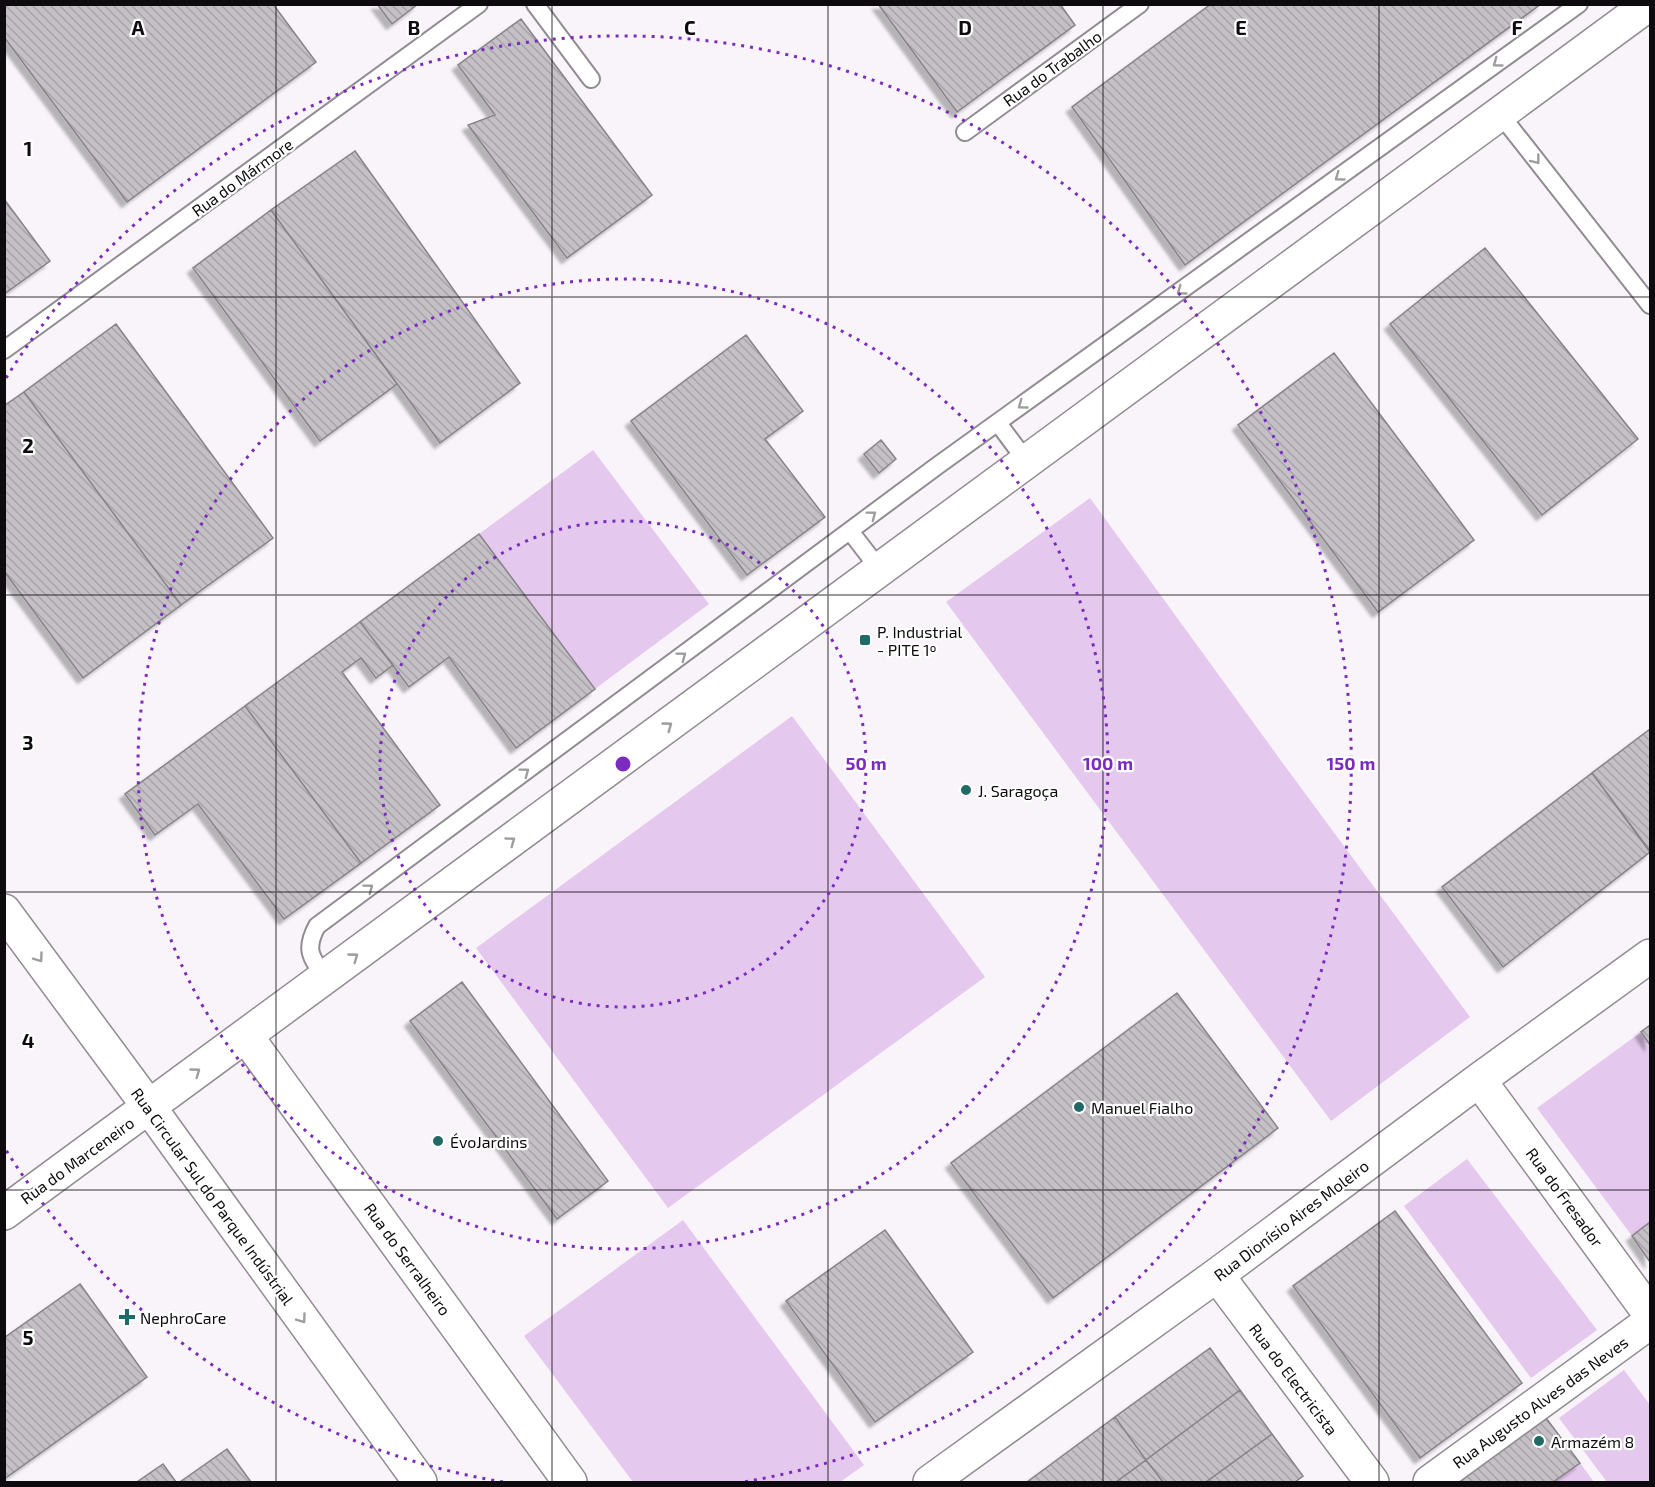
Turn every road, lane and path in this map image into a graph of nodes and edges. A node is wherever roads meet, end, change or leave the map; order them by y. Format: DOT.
graph roads {
  1 [pos="479,4"];
  2 [pos="535,4"];
  3 [pos="1140,4"];
  4 [pos="1579,4"];
  5 [pos="1649,7"];
  6 [pos="591,79"];
  7 [pos="1500,114"];
  8 [pos="965,132"];
  9 [pos="1650,305"];
  10 [pos="4,350"];
  11 [pos="998,423"];
  12 [pos="1027,462"];
  13 [pos="850,531"];
  14 [pos="880,570"];
  15 [pos="4,910"];
  16 [pos="1650,956"];
  17 [pos="326,978"];
  18 [pos="246,1036"];
  19 [pos="1479,1080"];
  20 [pos="149,1107"];
  21 [pos="4,1213"];
  22 [pos="1217,1275"];
  23 [pos="1650,1314"];
  24 [pos="1650,1322"];
  25 [pos="949,1477"];
  26 [pos="420,1482"];
  27 [pos="570,1482"];
  28 [pos="1372,1482"];
  29 [pos="1430,1482"];
  1 -- 10 [label="lane, Rua do Mármore"];
  2 -- 6 [label="lane"];
  3 -- 8 [label="lane, Rua do Trabalho"];
  4 -- 11 [label="lane, one-way"];
  5 -- 7 [label="street, Rua do Marceneiro"];
  7 -- 9 [label="lane, one-way"];
  7 -- 12 [label="street, Rua do Marceneiro"];
  11 -- 12 [label="lane"];
  13 -- 11 [label="lane, one-way"];
  12 -- 14 [label="street, Rua do Marceneiro"];
  13 -- 14 [label="lane"];
  17 -- 13 [label="lane, one-way"];
  17 -- 14 [label="street, Rua do Marceneiro, one-way"];
  15 -- 20 [label="street, Rua Circular Sul do Parque Indústrial, one-way"];
  16 -- 19 [label="street, Rua Dionísio Aires Moleiro"];
  17 -- 18 [label="street, Rua do Marceneiro"];
  20 -- 18 [label="street, Rua do Marceneiro, one-way"];
  18 -- 27 [label="street, Rua do Serralheiro"];
  19 -- 22 [label="street, Rua Dionísio Aires Moleiro"];
  19 -- 23 [label="street, Rua do Fresador"];
  20 -- 21 [label="street, Rua do Marceneiro"];
  20 -- 26 [label="street, Rua Circular Sul do Parque Indústrial, one-way"];
  22 -- 25 [label="street, Rua Dionísio Aires Moleiro"];
  22 -- 28 [label="street, Rua do Electricista"];
  24 -- 29 [label="street, Rua Augusto Alves das Neves"];
}
